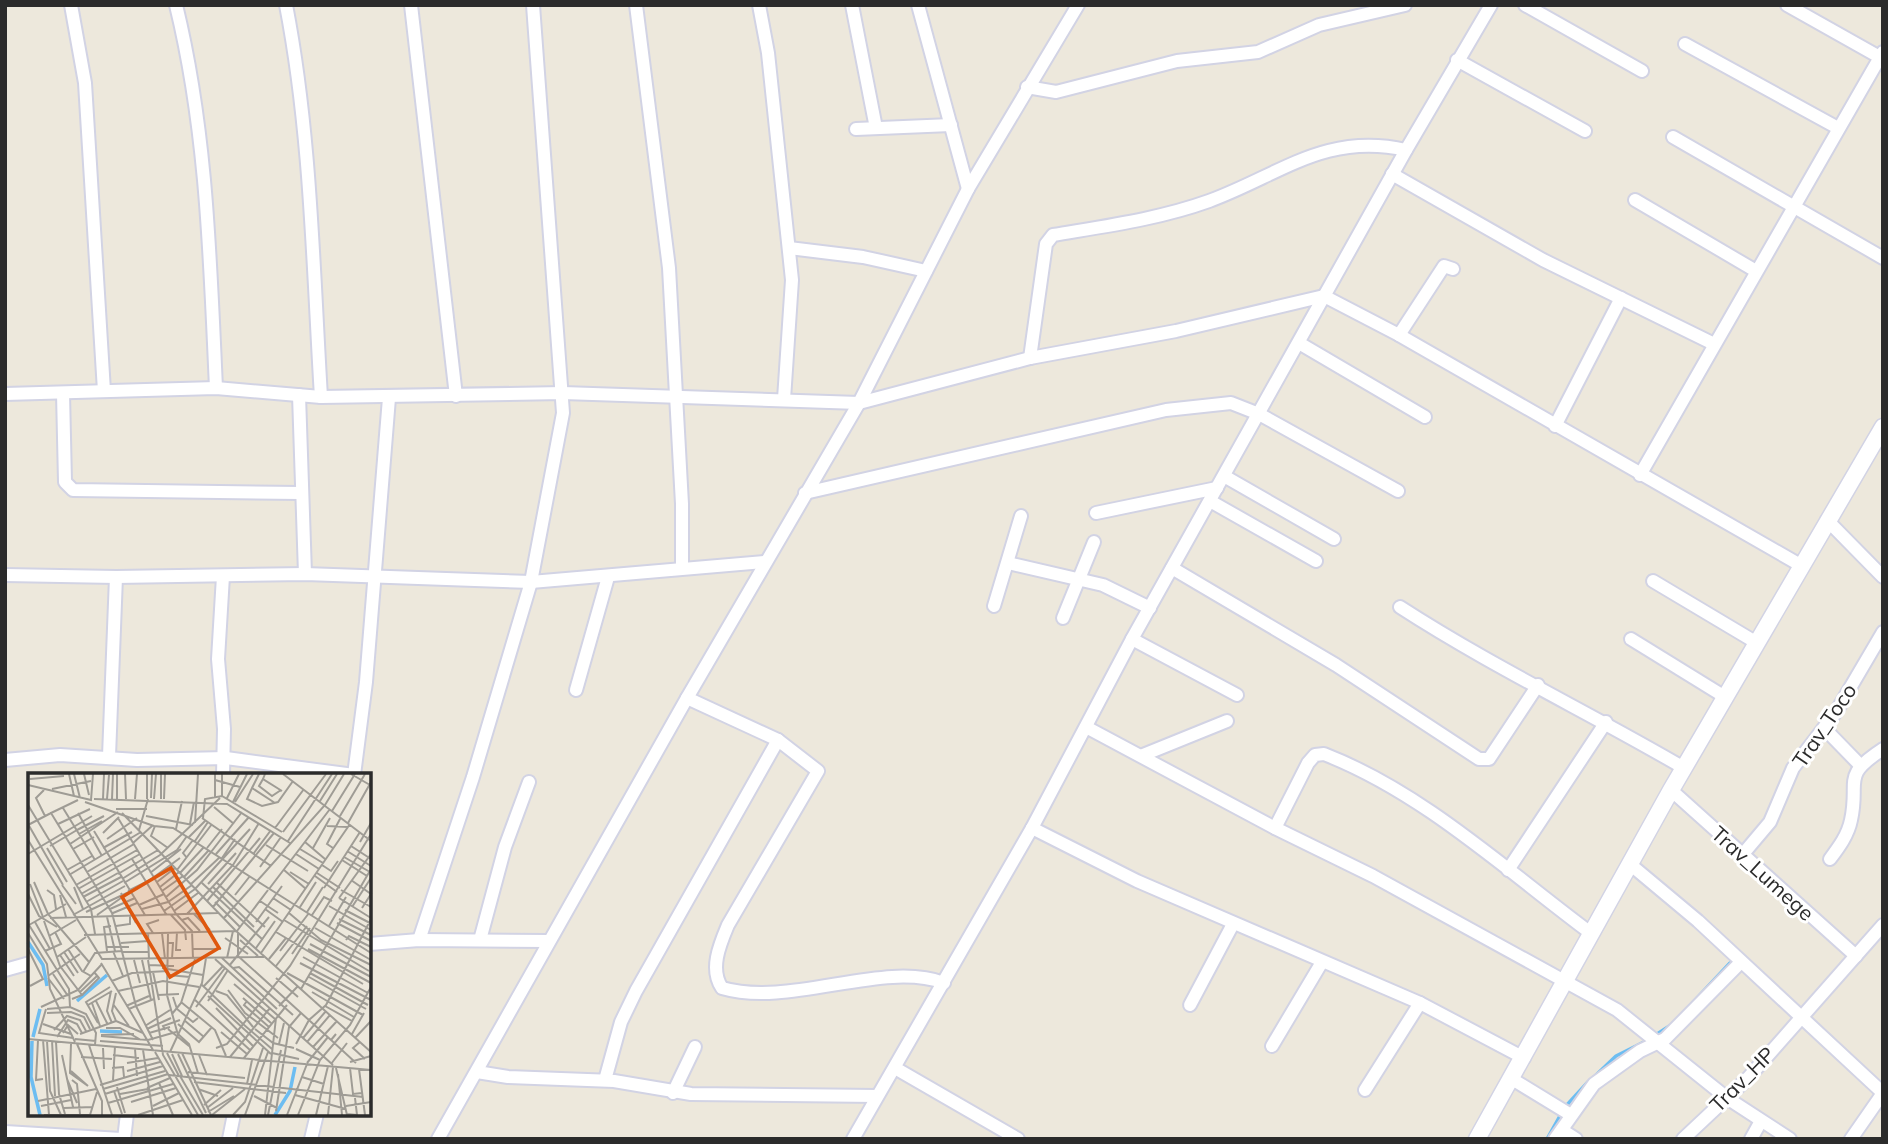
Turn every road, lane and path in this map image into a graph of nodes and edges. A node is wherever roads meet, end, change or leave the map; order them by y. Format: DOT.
graph roads {
  1 [pos="71,5"];
  2 [pos="176,5"];
  3 [pos="286,5"];
  4 [pos="411,5"];
  5 [pos="533,5"];
  6 [pos="636,5"];
  7 [pos="758,5"];
  8 [pos="852,5"];
  9 [pos="918,5"];
  10 [pos="1078,5"];
  11 [pos="1405,5"];
  12 [pos="1491,5"];
  13 [pos="1525,5"];
  14 [pos="1787,5"];
  15 [pos="1685,44"];
  16 [pos="1882,56"];
  17 [pos="1457,60"];
  18 [pos="1642,71"];
  19 [pos="1027,87"];
  20 [pos="951,125"];
  21 [pos="876,128"];
  22 [pos="1838,128"];
  23 [pos="856,129"];
  24 [pos="1585,131"];
  25 [pos="1673,137"];
  26 [pos="1406,150"];
  27 [pos="1392,174"];
  28 [pos="968,190"];
  29 [pos="1636,200"];
  30 [pos="1793,206"];
  31 [pos="789,248"];
  32 [pos="1883,258"];
  33 [pos="1453,269"];
  34 [pos="926,271"];
  35 [pos="1756,271"];
  36 [pos="1324,296"];
  37 [pos="1620,299"];
  38 [pos="1399,335"];
  39 [pos="1299,343"];
  40 [pos="1714,344"];
  41 [pos="1030,358"];
  42 [pos="216,388"];
  43 [pos="104,391"];
  44 [pos="63,393"];
  45 [pos="563,393"];
  46 [pos="5,394"];
  47 [pos="299,395"];
  48 [pos="456,396"];
  49 [pos="321,397"];
  50 [pos="389,398"];
  51 [pos="678,399"];
  52 [pos="784,399"];
  53 [pos="859,403"];
  54 [pos="1259,414"];
  55 [pos="1425,417"];
  56 [pos="1556,426"];
  57 [pos="1883,427"];
  58 [pos="1640,475"];
  59 [pos="1221,482"];
  60 [pos="1398,491"];
  61 [pos="300,493"];
  62 [pos="806,493"];
  63 [pos="1210,501"];
  64 [pos="1096,513"];
  65 [pos="1021,516"];
  66 [pos="1827,520"];
  67 [pos="1334,539"];
  68 [pos="1094,542"];
  69 [pos="1316,561"];
  70 [pos="765,562"];
  71 [pos="1008,563"];
  72 [pos="1802,566"];
  73 [pos="681,568"];
  74 [pos="1172,568"];
  75 [pos="305,574"];
  76 [pos="5,575"];
  77 [pos="375,575"];
  78 [pos="223,576"];
  79 [pos="608,577"];
  80 [pos="116,578"];
  81 [pos="1883,578"];
  82 [pos="1079,580"];
  83 [pos="531,582"];
  84 [pos="1653,582"];
  85 [pos="994,606"];
  86 [pos="1400,607"];
  87 [pos="1150,608"];
  88 [pos="1063,618"];
  89 [pos="1883,632"];
  90 [pos="1132,639"];
  91 [pos="1631,639"];
  92 [pos="1757,643"];
  93 [pos="1538,685"];
  94 [pos="576,690"];
  95 [pos="1237,695"];
  96 [pos="1725,697"];
  97 [pos="687,698"];
  98 [pos="1227,721"];
  99 [pos="1606,722"];
  100 [pos="1086,727"];
  101 [pos="1824,728"];
  102 [pos="778,740"];
  103 [pos="1883,749"];
  104 [pos="1143,755"];
  105 [pos="109,756"];
  106 [pos="226,758"];
  107 [pos="5,760"];
  108 [pos="137,760"];
  109 [pos="1861,766"];
  110 [pos="1684,768"];
  111 [pos="136,773"];
  112 [pos="223,773"];
  113 [pos="339,773"];
  114 [pos="354,773"];
  115 [pos="529,782"];
  116 [pos="1671,790"];
  117 [pos="1032,828"];
  118 [pos="1275,828"];
  119 [pos="1743,854"];
  120 [pos="1830,859"];
  121 [pos="1631,865"];
  122 [pos="1508,870"];
  123 [pos="1233,924"];
  124 [pos="1883,925"];
  125 [pos="1592,934"];
  126 [pos="419,940"];
  127 [pos="480,940"];
  128 [pos="549,940"];
  129 [pos="371,944"];
  130 [pos="1856,956"];
  131 [pos="1322,962"];
  132 [pos="1741,962"];
  133 [pos="28,964"];
  134 [pos="5,970"];
  135 [pos="1564,979"];
  136 [pos="944,983"];
  137 [pos="1420,1003"];
  138 [pos="1190,1005"];
  139 [pos="1800,1018"];
  140 [pos="1659,1042"];
  141 [pos="1272,1046"];
  142 [pos="695,1047"];
  143 [pos="1524,1058"];
  144 [pos="895,1068"];
  145 [pos="477,1072"];
  146 [pos="1512,1079"];
  147 [pos="605,1080"];
  148 [pos="1366,1090"];
  149 [pos="673,1093"];
  150 [pos="1883,1093"];
  151 [pos="877,1097"];
  152 [pos="1727,1098"];
  153 [pos="1571,1115"];
  154 [pos="127,1116"];
  155 [pos="234,1116"];
  156 [pos="317,1116"];
  157 [pos="1761,1121"];
  158 [pos="1559,1134"];
  159 [pos="7,1135"];
  160 [pos="122,1139"];
  161 [pos="229,1139"];
  162 [pos="311,1139"];
  163 [pos="438,1139"];
  164 [pos="853,1139"];
  165 [pos="1018,1139"];
  166 [pos="1477,1139"];
  167 [pos="1576,1139"];
  168 [pos="1683,1139"];
  169 [pos="1751,1139"];
  170 [pos="1790,1139"];
  171 [pos="1851,1139"];
  1 -- 43 [label="street"];
  2 -- 42 [label="street"];
  3 -- 49 [label="street"];
  4 -- 48 [label="street"];
  5 -- 45 [label="street"];
  6 -- 51 [label="street"];
  7 -- 31 [label="street"];
  8 -- 21 [label="street"];
  9 -- 20 [label="street"];
  10 -- 19 [label="street"];
  11 -- 19 [label="street"];
  12 -- 17 [label="street"];
  13 -- 18 [label="street"];
  14 -- 16 [label="street"];
  15 -- 22 [label="street"];
  16 -- 22 [label="street"];
  17 -- 24 [label="street"];
  17 -- 26 [label="street"];
  19 -- 28 [label="street"];
  20 -- 21 [label="street"];
  20 -- 28 [label="street"];
  21 -- 23 [label="street"];
  22 -- 30 [label="street"];
  25 -- 30 [label="street"];
  26 -- 27 [label="street"];
  26 -- 41 [label="street"];
  27 -- 36 [label="street"];
  27 -- 37 [label="street"];
  28 -- 34 [label="street"];
  29 -- 35 [label="street"];
  30 -- 32 [label="street"];
  30 -- 35 [label="street"];
  31 -- 34 [label="street"];
  31 -- 52 [label="street"];
  33 -- 38 [label="street"];
  34 -- 53 [label="street"];
  35 -- 40 [label="street"];
  36 -- 38 [label="street"];
  36 -- 39 [label="street"];
  36 -- 41 [label="street"];
  37 -- 40 [label="street"];
  37 -- 56 [label="street"];
  38 -- 56 [label="street"];
  39 -- 54 [label="street"];
  39 -- 55 [label="street"];
  40 -- 58 [label="street"];
  41 -- 53 [label="street"];
  42 -- 43 [label="street"];
  42 -- 47 [label="street"];
  43 -- 44 [label="street"];
  44 -- 46 [label="street"];
  44 -- 61 [label="street"];
  45 -- 48 [label="street"];
  45 -- 51 [label="street"];
  45 -- 83 [label="street"];
  47 -- 49 [label="street"];
  47 -- 61 [label="street"];
  48 -- 50 [label="street"];
  49 -- 50 [label="street"];
  50 -- 77 [label="street"];
  51 -- 52 [label="street"];
  51 -- 73 [label="street"];
  52 -- 53 [label="street"];
  53 -- 62 [label="street"];
  54 -- 59 [label="street"];
  54 -- 60 [label="street"];
  54 -- 62 [label="street"];
  56 -- 58 [label="street"];
  57 -- 66 [label="street"];
  58 -- 72 [label="street"];
  59 -- 63 [label="street"];
  59 -- 64 [label="street"];
  59 -- 67 [label="street"];
  61 -- 75 [label="street"];
  62 -- 70 [label="street"];
  63 -- 69 [label="street"];
  63 -- 74 [label="street"];
  65 -- 71 [label="street"];
  66 -- 72 [label="street"];
  66 -- 81 [label="street"];
  68 -- 82 [label="street"];
  70 -- 73 [label="street"];
  70 -- 97 [label="street"];
  71 -- 82 [label="street"];
  71 -- 85 [label="street"];
  72 -- 92 [label="street"];
  73 -- 79 [label="street"];
  74 -- 87 [label="street"];
  74 -- 93 [label="street"];
  75 -- 77 [label="street"];
  75 -- 78 [label="street"];
  76 -- 80 [label="street"];
  77 -- 83 [label="street"];
  77 -- 114 [label="street"];
  78 -- 80 [label="street"];
  78 -- 106 [label="street"];
  79 -- 83 [label="street"];
  79 -- 94 [label="street"];
  80 -- 105 [label="street"];
  82 -- 87 [label="street"];
  82 -- 88 [label="street"];
  83 -- 126 [label="street"];
  84 -- 92 [label="street"];
  86 -- 93 [label="street"];
  87 -- 90 [label="street"];
  89 -- 101 [label="street, Trav_Toco"];
  90 -- 95 [label="street"];
  90 -- 100 [label="street"];
  91 -- 96 [label="street"];
  92 -- 96 [label="street"];
  93 -- 99 [label="street"];
  96 -- 110 [label="street"];
  97 -- 102 [label="street"];
  97 -- 128 [label="street"];
  98 -- 104 [label="street"];
  99 -- 110 [label="street"];
  99 -- 122 [label="street"];
  100 -- 104 [label="street"];
  100 -- 117 [label="street"];
  101 -- 109 [label="street"];
  101 -- 119 [label="street, Trav_Toco"];
  102 -- 136 [label="street"];
  102 -- 147 [label="street"];
  103 -- 109 [label="street"];
  104 -- 118 [label="street"];
  105 -- 107 [label="street"];
  105 -- 108 [label="street"];
  106 -- 108 [label="street"];
  106 -- 112 [label="street"];
  106 -- 113 [label="street"];
  108 -- 111 [label="street"];
  109 -- 120 [label="street"];
  110 -- 116 [label="street"];
  115 -- 127 [label="street"];
  116 -- 119 [label="street, Trav_Lumege"];
  116 -- 121 [label="street"];
  117 -- 123 [label="street"];
  117 -- 136 [label="street"];
  118 -- 122 [label="street"];
  118 -- 135 [label="street"];
  119 -- 130 [label="street, Trav_Lumege"];
  121 -- 125 [label="street"];
  121 -- 132 [label="street"];
  122 -- 125 [label="street"];
  123 -- 131 [label="street"];
  123 -- 138 [label="street"];
  124 -- 130 [label="street, Trav_HP"];
  125 -- 135 [label="street"];
  126 -- 127 [label="street"];
  126 -- 129 [label="street"];
  127 -- 128 [label="street"];
  128 -- 145 [label="street"];
  130 -- 139 [label="street, Trav_HP"];
  131 -- 137 [label="street"];
  131 -- 141 [label="street"];
  132 -- 139 [label="street"];
  132 -- 140 [label="street"];
  133 -- 134 [label="street"];
  135 -- 140 [label="street"];
  135 -- 143 [label="street"];
  136 -- 144 [label="street"];
  137 -- 143 [label="street"];
  137 -- 148 [label="street"];
  139 -- 150 [label="street"];
  139 -- 152 [label="street, Trav_HP"];
  140 -- 152 [label="street"];
  140 -- 153 [label="street"];
  142 -- 149 [label="street"];
  143 -- 146 [label="street"];
  144 -- 151 [label="street"];
  144 -- 165 [label="street"];
  145 -- 147 [label="street"];
  145 -- 163 [label="street"];
  146 -- 153 [label="street"];
  146 -- 166 [label="street"];
  147 -- 149 [label="street"];
  149 -- 151 [label="street"];
  150 -- 171 [label="street"];
  151 -- 164 [label="street"];
  152 -- 157 [label="street"];
  152 -- 168 [label="street, Trav_HP"];
  153 -- 158 [label="street"];
  154 -- 160 [label="street"];
  155 -- 161 [label="street"];
  156 -- 162 [label="street"];
  157 -- 169 [label="street"];
  157 -- 170 [label="street"];
  158 -- 167 [label="street"];
  159 -- 160 [label="street"];
}
